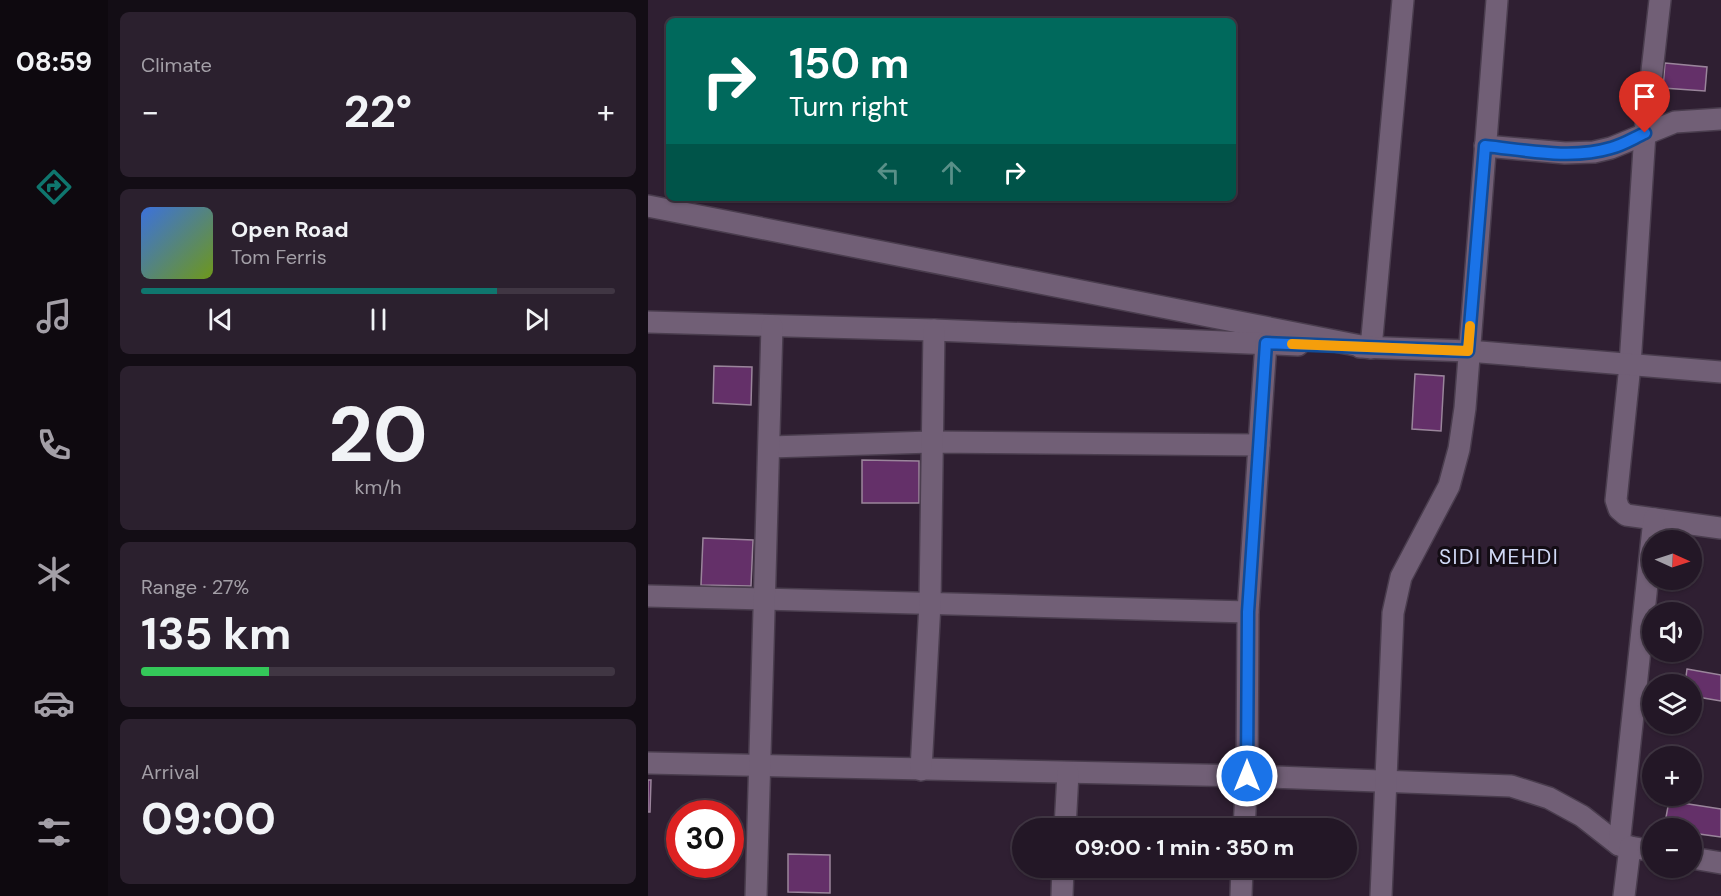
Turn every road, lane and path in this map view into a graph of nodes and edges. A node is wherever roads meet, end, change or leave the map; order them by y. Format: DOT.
graph roads {
  1 [pos="1403,0"];
  2 [pos="1497,0"];
  3 [pos="1660,0"];
  4 [pos="1721,119"];
  5 [pos="1645,133"];
  6 [pos="1485,146"];
  7 [pos="648,206"];
  8 [pos="648,322"];
  9 [pos="772,326"];
  10 [pos="934,330"];
  11 [pos="1266,343"];
  12 [pos="1371,348"];
  13 [pos="1468,351"];
  14 [pos="1630,365"];
  15 [pos="1721,372"];
  16 [pos="932,442"];
  17 [pos="1259,445"];
  18 [pos="770,447"];
  19 [pos="1654,519"];
  20 [pos="1721,528"];
  21 [pos="648,596"];
  22 [pos="765,599"];
  23 [pos="930,603"];
  24 [pos="1248,612"];
  25 [pos="648,763"];
  26 [pos="761,765"];
  27 [pos="921,770"];
  28 [pos="1068,773"];
  29 [pos="1247,776"];
  30 [pos="1385,781"];
  31 [pos="1066,818"];
  32 [pos="1245,818"];
  33 [pos="1625,846"];
  34 [pos="1642,849"];
  35 [pos="1702,860"];
  36 [pos="1721,863"];
  37 [pos="1063,878"];
  38 [pos="1241,878"];
  39 [pos="756,896"];
  40 [pos="1062,896"];
  41 [pos="1240,896"];
  42 [pos="1381,896"];
  43 [pos="1624,896"];
  1 -- 12 [label="street"];
  2 -- 6 [label="street"];
  3 -- 5 [label="street"];
  4 -- 5 [label="street"];
  5 -- 6 [label="street"];
  5 -- 14 [label="street"];
  6 -- 13 [label="street"];
  7 -- 12 [label="street"];
  8 -- 9 [label="street"];
  9 -- 10 [label="street"];
  9 -- 18 [label="street"];
  10 -- 11 [label="street"];
  10 -- 16 [label="street"];
  11 -- 12 [label="street"];
  11 -- 17 [label="street"];
  12 -- 13 [label="street"];
  13 -- 14 [label="street"];
  13 -- 30 [label="street"];
  14 -- 15 [label="street"];
  14 -- 19 [label="street"];
  16 -- 17 [label="street"];
  16 -- 18 [label="street"];
  16 -- 23 [label="street"];
  17 -- 24 [label="street"];
  18 -- 22 [label="street"];
  19 -- 20 [label="street"];
  19 -- 33 [label="street"];
  21 -- 22 [label="street"];
  22 -- 23 [label="street"];
  22 -- 26 [label="street"];
  23 -- 24 [label="street"];
  23 -- 27 [label="street"];
  24 -- 29 [label="street"];
  25 -- 26 [label="street"];
  26 -- 27 [label="street"];
  26 -- 39 [label="street"];
  27 -- 28 [label="street"];
  28 -- 29 [label="street"];
  28 -- 31 [label="street"];
  29 -- 30 [label="street"];
  29 -- 32 [label="street"];
  30 -- 33 [label="street"];
  30 -- 42 [label="street"];
  33 -- 34 [label="street"];
  33 -- 43 [label="street"];
  35 -- 36 [label="street"];
  37 -- 40 [label="street"];
  38 -- 41 [label="street"];
}
